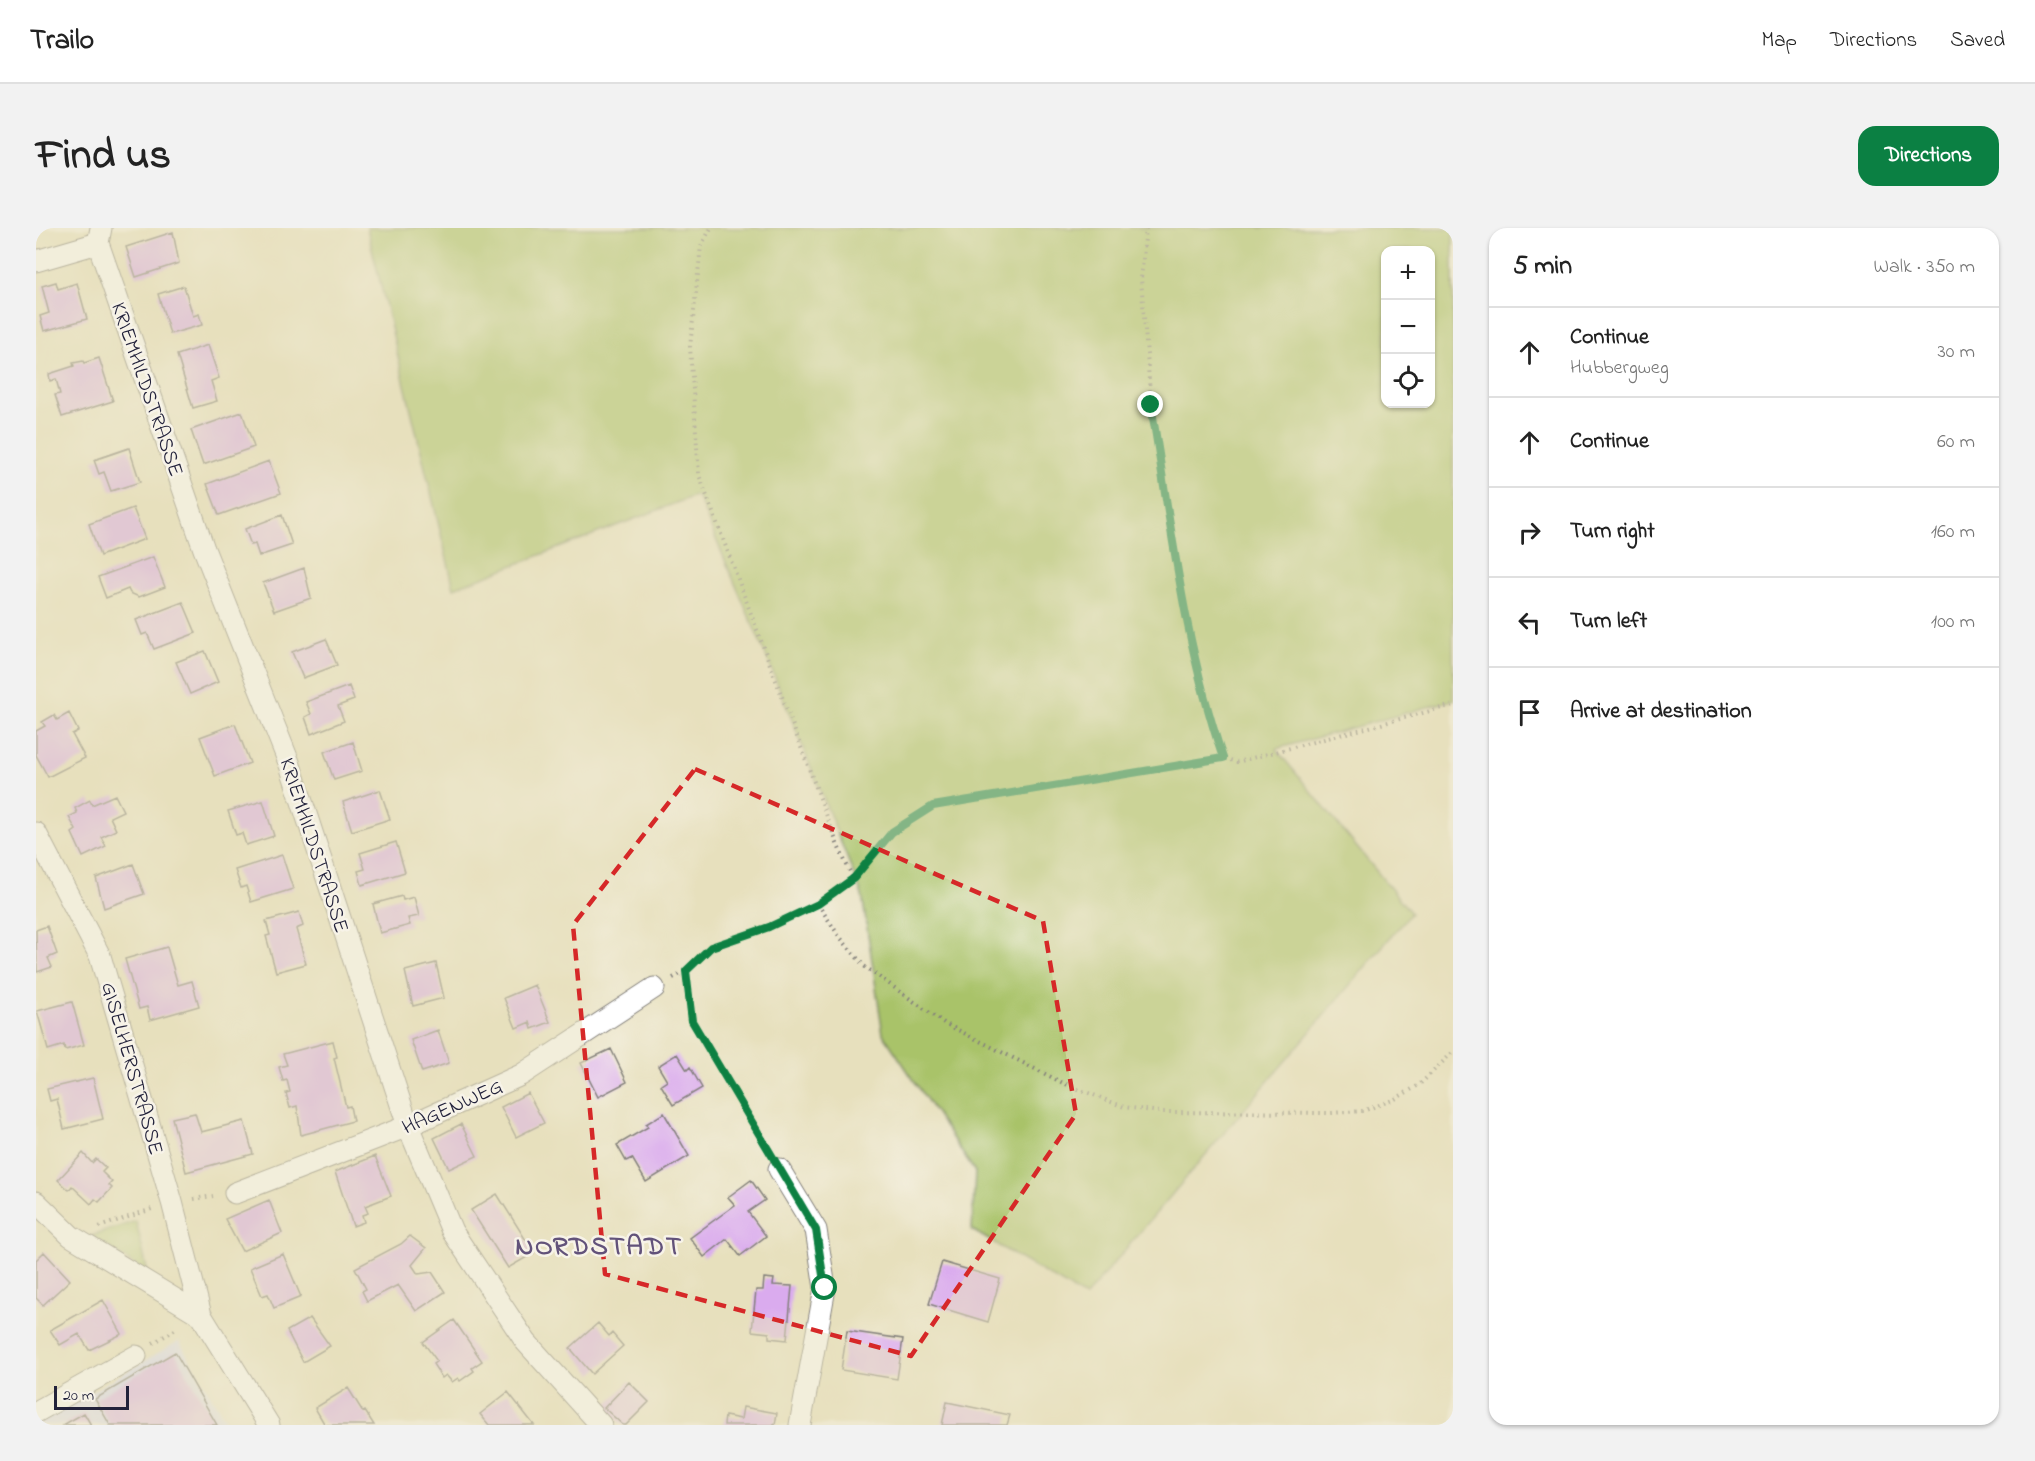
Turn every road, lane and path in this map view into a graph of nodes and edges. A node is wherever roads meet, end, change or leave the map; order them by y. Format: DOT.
graph roads {
  1 [pos="711,228"];
  2 [pos="1146,228"];
  3 [pos="99,235"];
  4 [pos="36,261"];
  5 [pos="1453,705"];
  6 [pos="1223,758"];
  7 [pos="36,833"];
  8 [pos="854,878"];
  9 [pos="818,904"];
  10 [pos="654,988"];
  11 [pos="1452,1053"];
  12 [pos="408,1126"];
  13 [pos="779,1169"];
  14 [pos="235,1192"];
  15 [pos="36,1202"];
  16 [pos="172,1202"];
  17 [pos="71,1236"];
  18 [pos="201,1315"];
  19 [pos="136,1356"];
  20 [pos="36,1412"];
  21 [pos="269,1425"];
  22 [pos="601,1425"];
  23 [pos="800,1425"];
  1 -- 8 [label="path"];
  2 -- 6 [label="path"];
  3 -- 4 [label="street"];
  3 -- 12 [label="street, KRIEMHILDSTRASSE"];
  5 -- 6 [label="path"];
  6 -- 8 [label="path"];
  7 -- 16 [label="street, GISELHERSTRASSE"];
  8 -- 9 [label="path"];
  9 -- 11 [label="path"];
  9 -- 13 [label="path"];
  10 -- 12 [label="street, HAGENWEG"];
  12 -- 14 [label="street, HAGENWEG"];
  12 -- 22 [label="street, KRIEMHILDSTRASSE"];
  13 -- 23 [label="street"];
  14 -- 16 [label="path"];
  15 -- 17 [label="street"];
  16 -- 17 [label="path"];
  16 -- 18 [label="street, GISELHERSTRASSE"];
  17 -- 18 [label="street"];
  18 -- 19 [label="path"];
  18 -- 21 [label="street"];
  19 -- 20 [label="street"];
}
